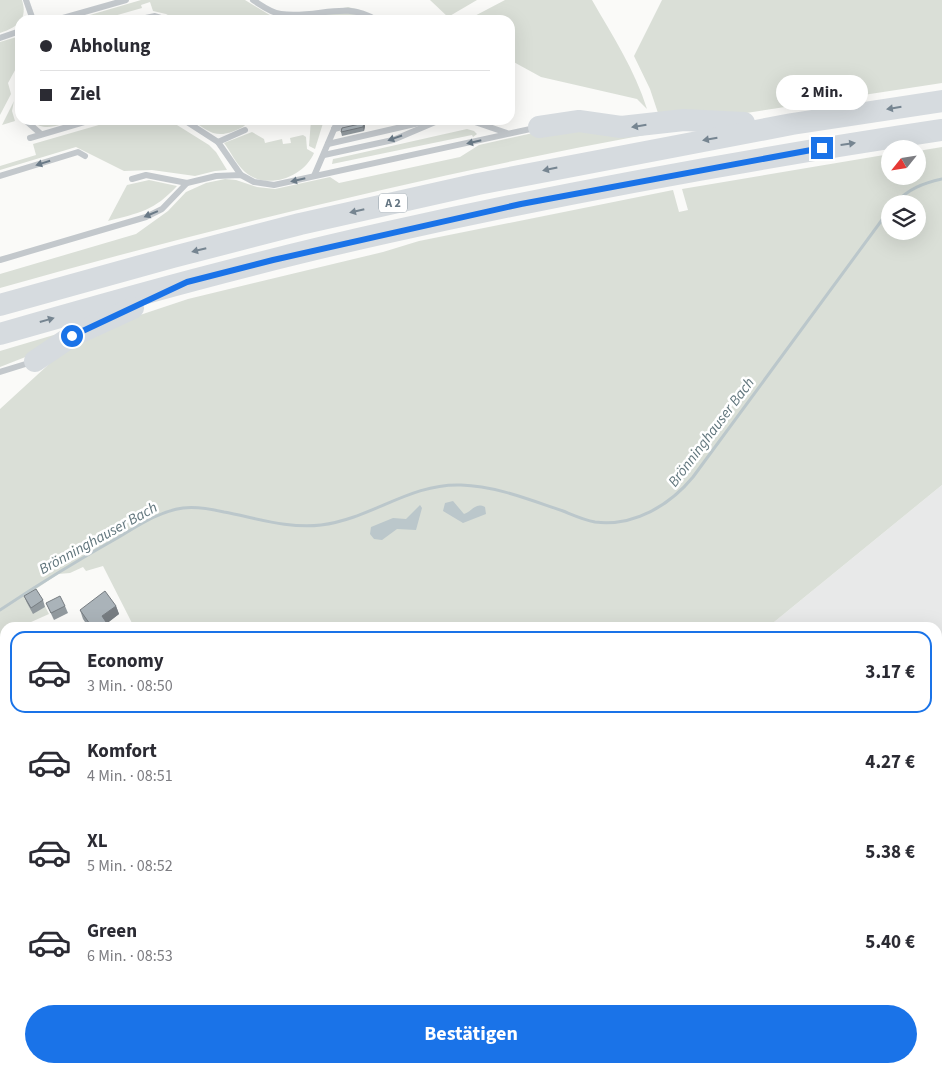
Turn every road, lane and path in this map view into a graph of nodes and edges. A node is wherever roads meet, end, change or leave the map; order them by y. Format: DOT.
graph roads {
  1 [pos="26,0"];
  2 [pos="126,0"];
  3 [pos="253,0"];
  4 [pos="342,3"];
  5 [pos="357,4"];
  6 [pos="32,15"];
  7 [pos="74,15"];
  8 [pos="283,15"];
  9 [pos="297,15"];
  10 [pos="371,15"];
  11 [pos="15,33"];
  12 [pos="0,38"];
  13 [pos="942,101"];
  14 [pos="792,124"];
  15 [pos="31,125"];
  16 [pos="73,125"];
  17 [pos="192,125"];
  18 [pos="336,125"];
  19 [pos="350,125"];
  20 [pos="410,125"];
  21 [pos="428,125"];
  22 [pos="483,125"];
  23 [pos="538,127"];
  24 [pos="334,129"];
  25 [pos="245,130"];
  26 [pos="942,130"];
  27 [pos="41,134"];
  28 [pos="508,134"];
  29 [pos="30,138"];
  30 [pos="218,142"];
  31 [pos="328,144"];
  32 [pos="324,154"];
  33 [pos="85,156"];
  34 [pos="241,175"];
  35 [pos="0,176"];
  36 [pos="314,176"];
  37 [pos="132,179"];
  38 [pos="187,183"];
  39 [pos="0,260"];
  40 [pos="187,282"];
  41 [pos="0,305"];
  42 [pos="0,334"];
  43 [pos="35,361"];
  44 [pos="0,372"];
  1 -- 6 [label="lane"];
  2 -- 7 [label="lane"];
  3 -- 8 [label="lane"];
  4 -- 9 [label="lane"];
  5 -- 10 [label="lane"];
  11 -- 12 [label="lane"];
  13 -- 14 [label="highway, A 2, one-way"];
  14 -- 23 [label="highway, one-way"];
  14 -- 41 [label="highway, A 2, one-way"];
  15 -- 27 [label="lane"];
  16 -- 27 [label="lane"];
  17 -- 30 [label="lane"];
  18 -- 24 [label="lane"];
  19 -- 24 [label="lane"];
  20 -- 31 [label="lane"];
  21 -- 32 [label="lane, one-way"];
  22 -- 28 [label="lane"];
  23 -- 28 [label="lane"];
  24 -- 31 [label="lane"];
  25 -- 30 [label="lane"];
  40 -- 26 [label="highway, A 2, one-way"];
  27 -- 29 [label="lane"];
  28 -- 36 [label="lane, one-way"];
  30 -- 34 [label="lane"];
  31 -- 32 [label="lane"];
  32 -- 36 [label="lane"];
  33 -- 35 [label="lane, one-way"];
  36 -- 34 [label="lane, one-way"];
  34 -- 38 [label="lane"];
  37 -- 38 [label="lane"];
  38 -- 39 [label="lane, one-way"];
  42 -- 40 [label="highway, A 2, one-way"];
  40 -- 43 [label="highway"];
  43 -- 44 [label="lane"];
}
